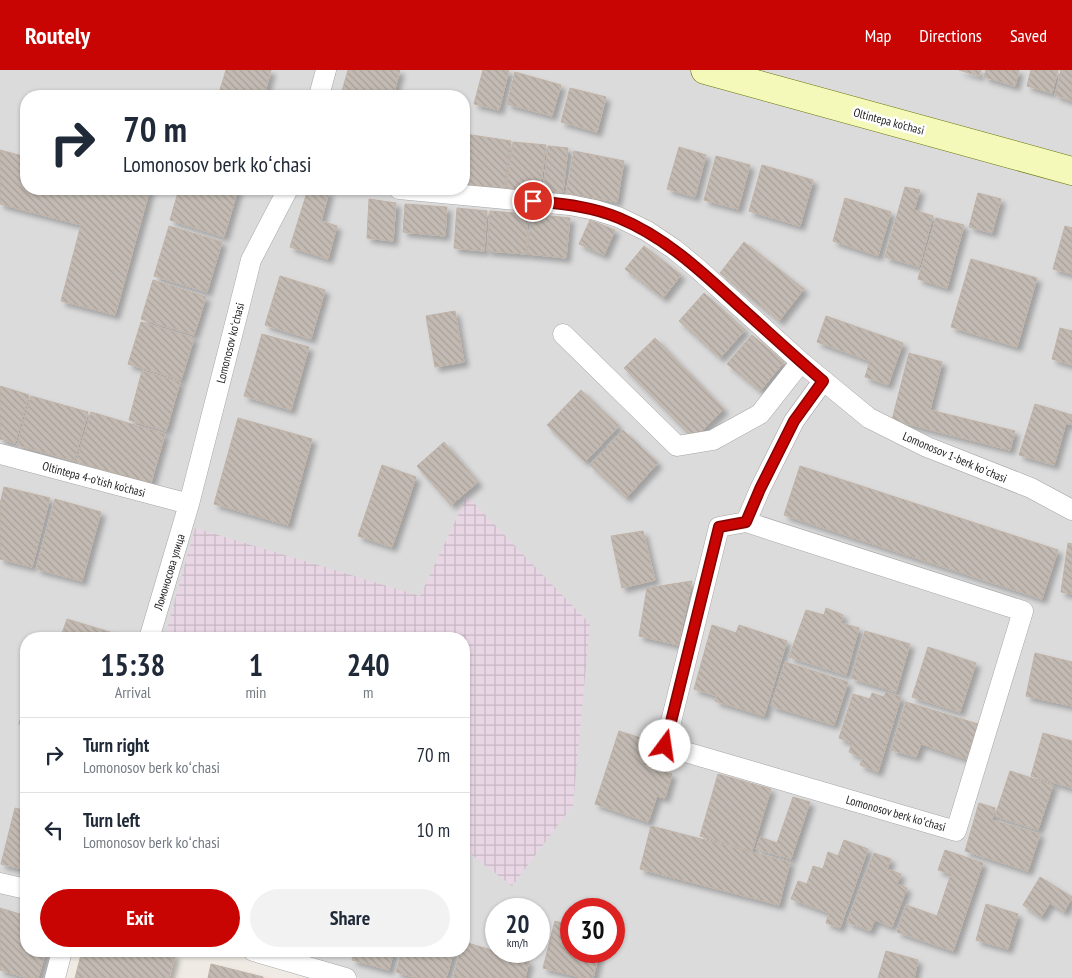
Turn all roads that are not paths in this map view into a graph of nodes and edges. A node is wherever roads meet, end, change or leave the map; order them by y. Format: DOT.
graph roads {
  1 [pos="326,70"];
  2 [pos="705,70"];
  3 [pos="773,70"];
  4 [pos="321,90"];
  5 [pos="1072,153"];
  6 [pos="1072,171"];
  7 [pos="285,195"];
  8 [pos="467,195"];
  9 [pos="563,334"];
  10 [pos="801,362"];
  11 [pos="823,381"];
  12 [pos="0,454"];
  13 [pos="189,504"];
  14 [pos="1072,510"];
  15 [pos="746,522"];
  16 [pos="151,632"];
  17 [pos="0,883"];
  18 [pos="20,888"];
  19 [pos="60,957"];
  20 [pos="274,957"];
  21 [pos="55,978"];
  22 [pos="346,978"];
  1 -- 4 [label="street"];
  2 -- 6 [label="main road, Oltintepa ko'chasi"];
  3 -- 5 [label="main road, Oltintepa ko'chasi"];
  7 -- 13 [label="street, Lomonosov koʻchasi"];
  8 -- 10 [label="street, Lomonosov 1-berk koʻchasi"];
  9 -- 10 [label="street"];
  10 -- 11 [label="street, Lomonosov 1-berk koʻchasi"];
  11 -- 14 [label="street, Lomonosov 1-berk koʻchasi"];
  11 -- 15 [label="street"];
  12 -- 13 [label="street, Oltintepa 4-o'tish ko'chasi"];
  13 -- 16 [label="street, Ломоносова улица"];
  15 -- 15 [label="street, Lomonosov berk koʻchasi"];
  17 -- 18 [label="street"];
  19 -- 21 [label="street"];
  20 -- 22 [label="street"];
}
